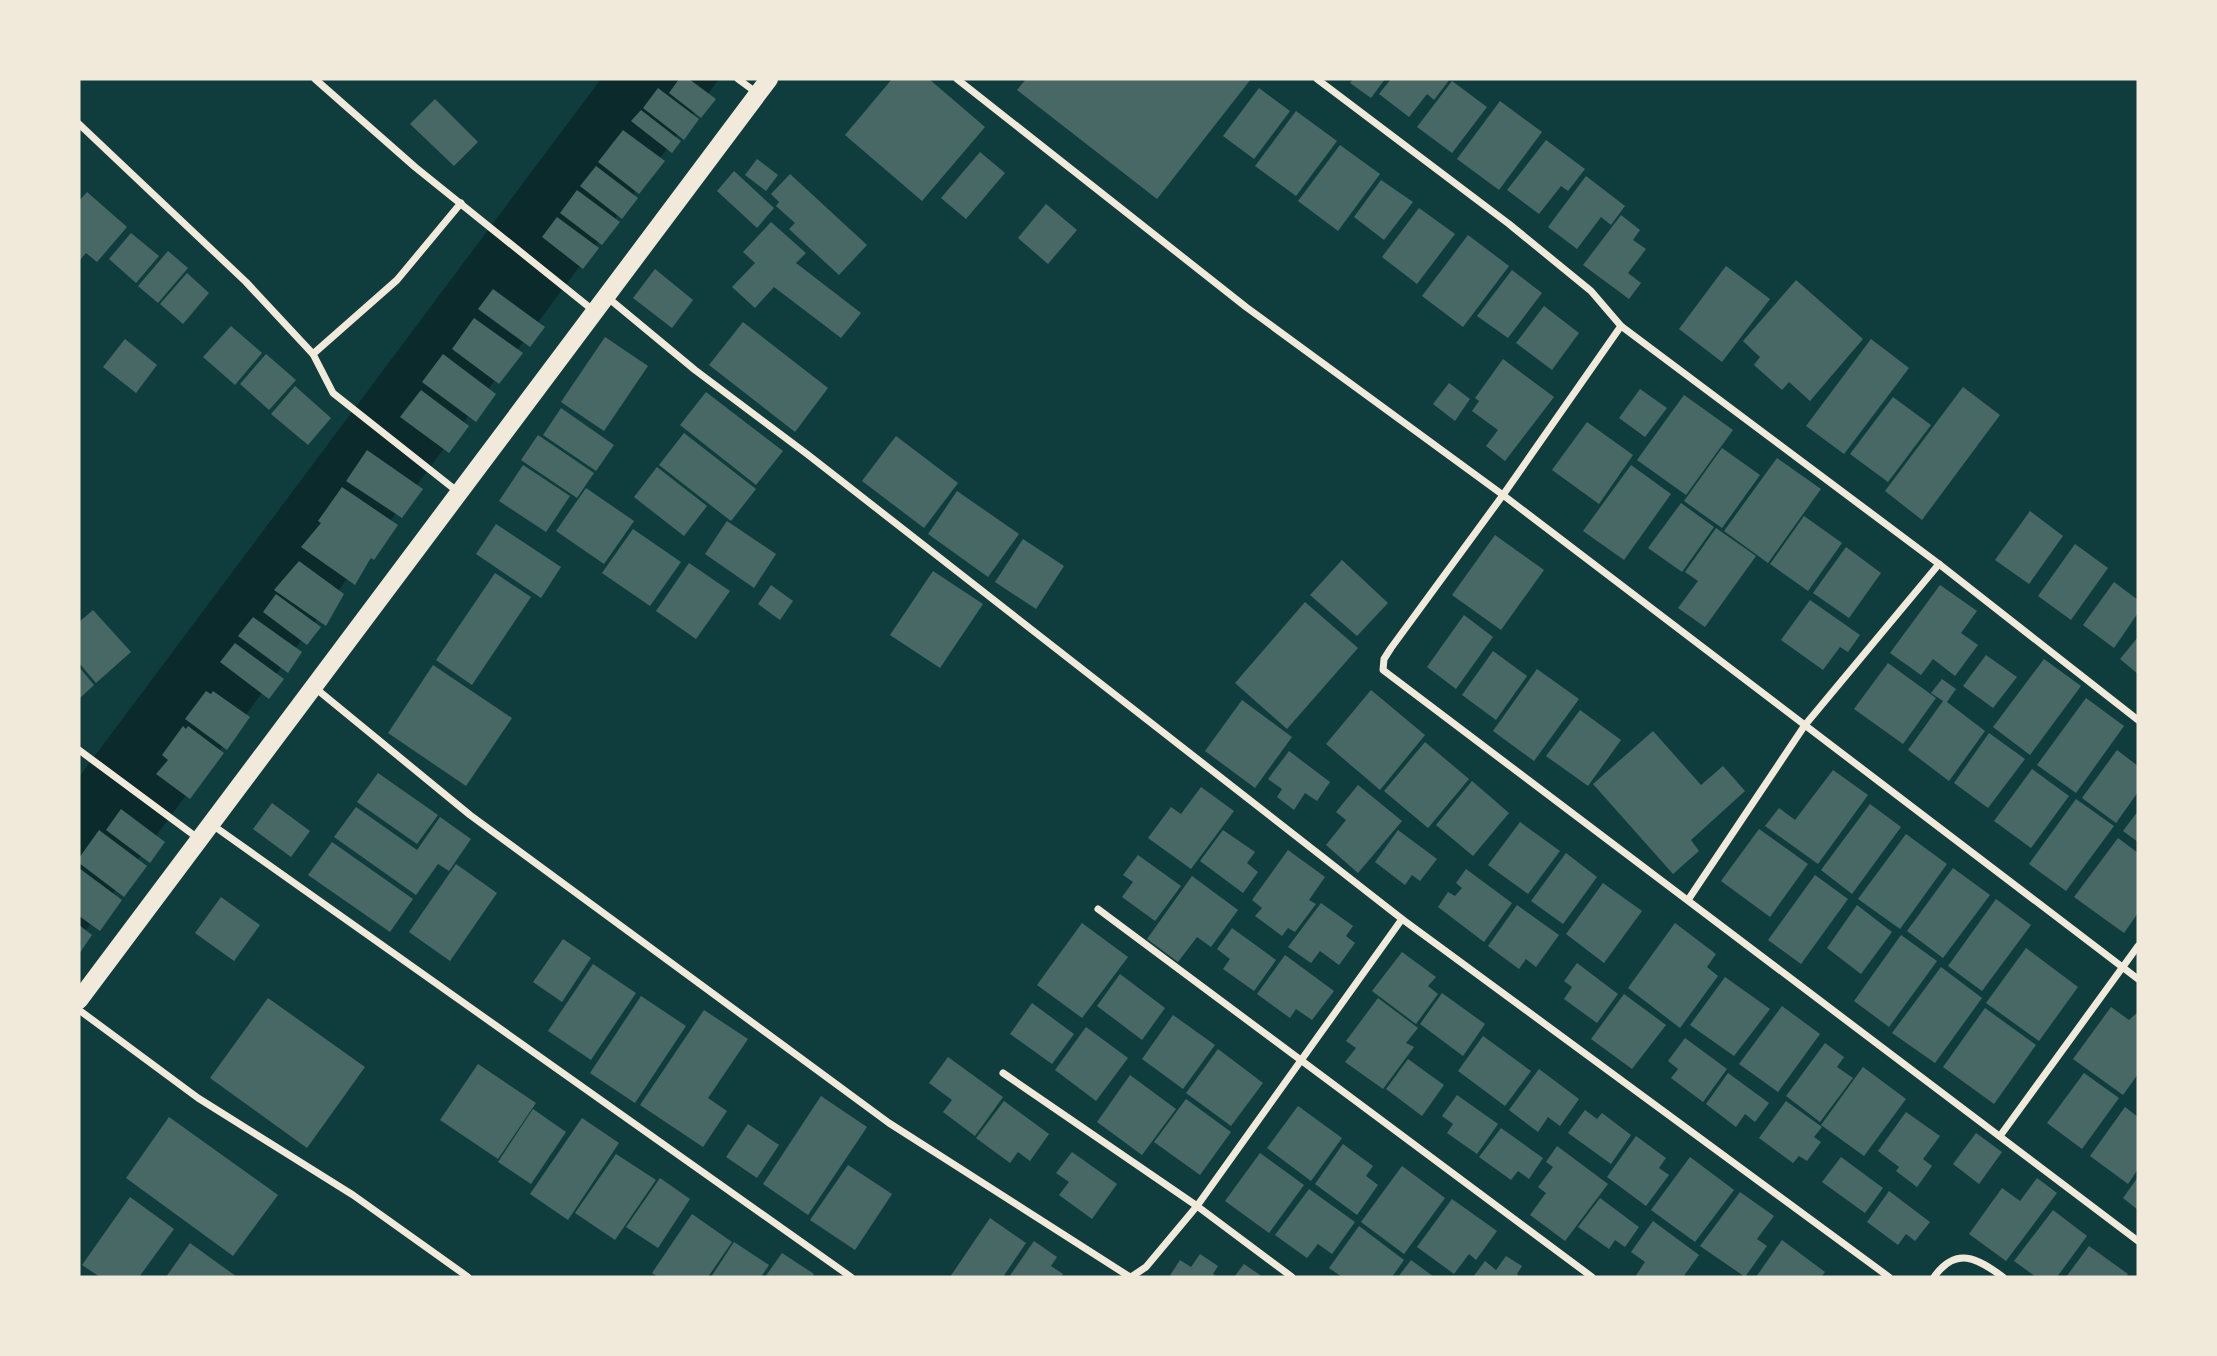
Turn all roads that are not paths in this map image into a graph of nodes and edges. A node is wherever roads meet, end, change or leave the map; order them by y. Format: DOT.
graph roads {
  1 [pos="315,79"];
  2 [pos="738,79"];
  3 [pos="957,79"];
  4 [pos="1317,79"];
  5 [pos="763,86"];
  6 [pos="79,124"];
  7 [pos="461,203"];
  8 [pos="606,296"];
  9 [pos="595,312"];
  10 [pos="1621,326"];
  11 [pos="313,354"];
  12 [pos="459,492"];
  13 [pos="1503,495"];
  14 [pos="1939,565"];
  15 [pos="313,687"];
  16 [pos="2138,720"];
  17 [pos="1805,725"];
  18 [pos="79,750"];
  19 [pos="211,824"];
  20 [pos="199,839"];
  21 [pos="1688,900"];
  22 [pos="1098,909"];
  23 [pos="1402,919"];
  24 [pos="2138,946"];
  25 [pos="2123,967"];
  26 [pos="2138,978"];
  27 [pos="79,1000"];
  28 [pos="79,1010"];
  29 [pos="1300,1063"];
  30 [pos="1003,1073"];
  31 [pos="2000,1136"];
  32 [pos="1197,1206"];
  33 [pos="2138,1241"];
  34 [pos="468,1277"];
  35 [pos="851,1277"];
  36 [pos="1131,1277"];
  37 [pos="1292,1277"];
  38 [pos="1592,1277"];
  39 [pos="1889,1277"];
  40 [pos="1934,1277"];
  41 [pos="2003,1277"];
  1 -- 7 [label="street"];
  2 -- 5 [label="street"];
  3 -- 13 [label="street"];
  4 -- 10 [label="street"];
  5 -- 8 [label="main road"];
  6 -- 11 [label="street"];
  7 -- 9 [label="street"];
  7 -- 11 [label="street"];
  8 -- 9 [label="main road"];
  8 -- 23 [label="street"];
  9 -- 12 [label="main road"];
  10 -- 13 [label="street"];
  10 -- 14 [label="street"];
  11 -- 12 [label="street"];
  12 -- 15 [label="main road"];
  13 -- 17 [label="street"];
  13 -- 21 [label="street"];
  14 -- 16 [label="street"];
  14 -- 17 [label="street"];
  15 -- 19 [label="main road"];
  15 -- 36 [label="street"];
  17 -- 21 [label="street"];
  17 -- 25 [label="street"];
  18 -- 20 [label="street"];
  19 -- 20 [label="main road"];
  19 -- 35 [label="street"];
  20 -- 27 [label="main road"];
  21 -- 31 [label="street"];
  22 -- 29 [label="street"];
  23 -- 29 [label="street"];
  23 -- 39 [label="street"];
  24 -- 25 [label="street"];
  25 -- 26 [label="street"];
  25 -- 31 [label="street"];
  28 -- 34 [label="street"];
  29 -- 32 [label="street"];
  29 -- 38 [label="street"];
  30 -- 32 [label="street"];
  31 -- 33 [label="street"];
  32 -- 36 [label="street"];
  32 -- 37 [label="street"];
  40 -- 41 [label="street"];
}
